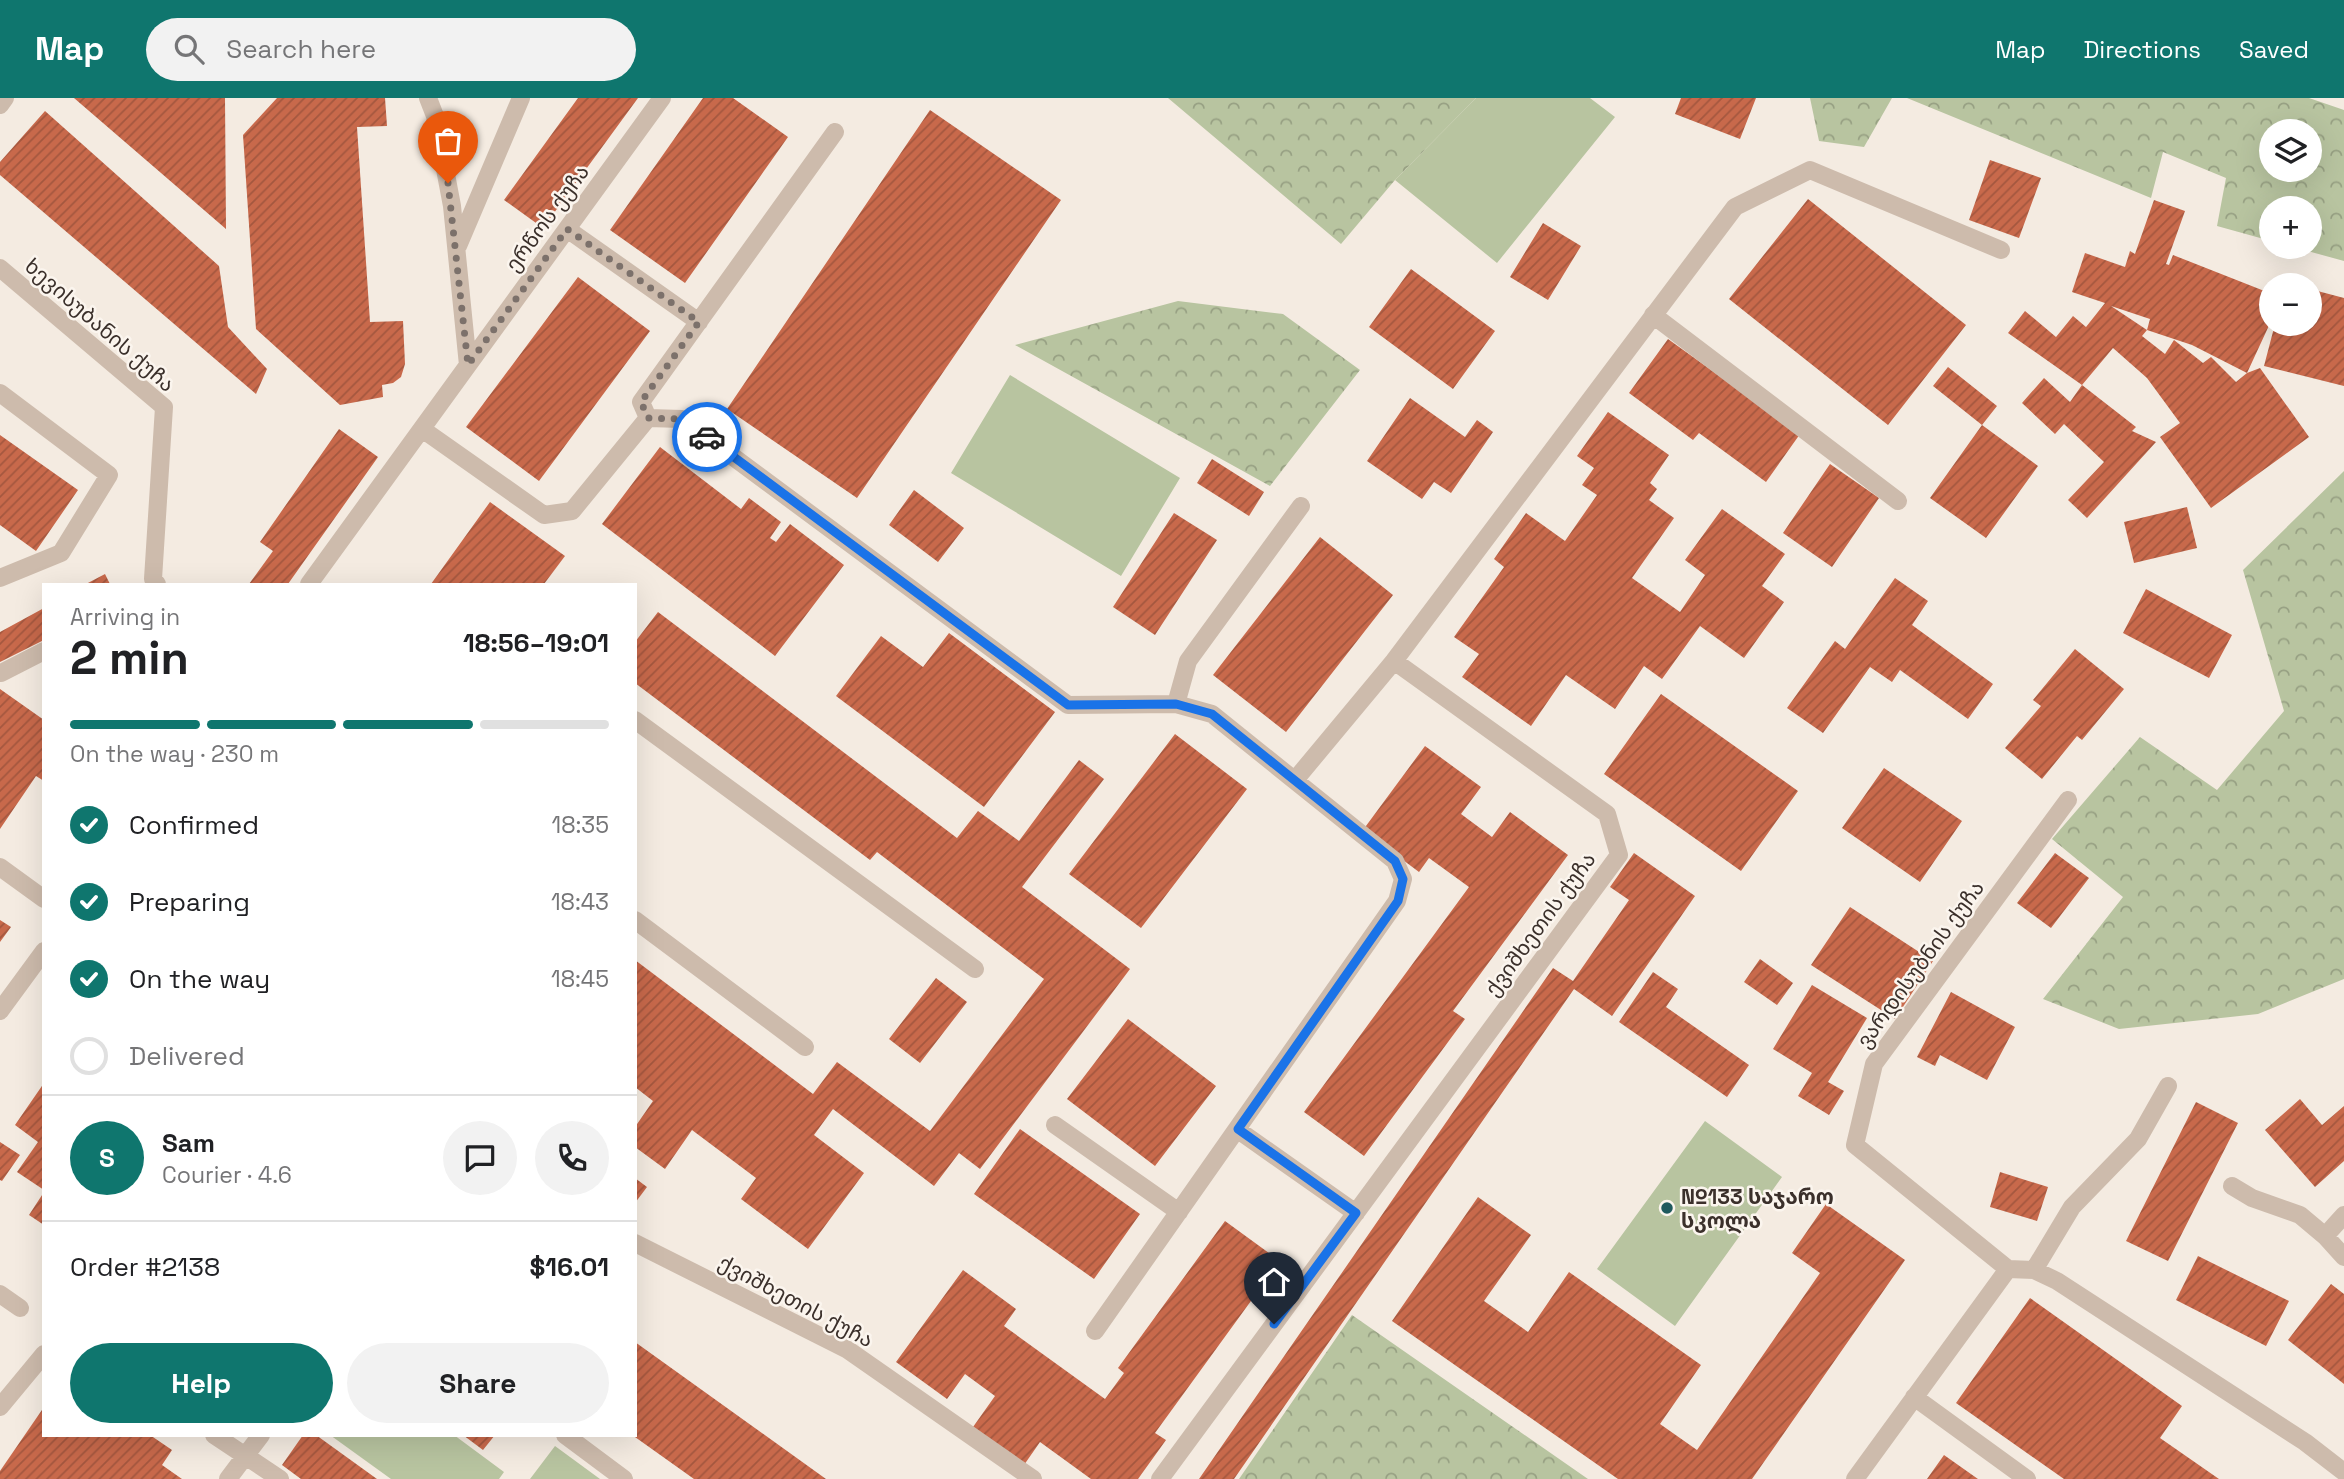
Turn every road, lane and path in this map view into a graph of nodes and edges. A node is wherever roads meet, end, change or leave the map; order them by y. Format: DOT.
graph roads {
  1 [pos="5,98"];
  2 [pos="428,98"];
  3 [pos="521,98"];
  4 [pos="662,98"];
  5 [pos="0,105"];
  6 [pos="835,132"];
  7 [pos="567,229"];
  8 [pos="457,248"];
  9 [pos="2001,250"];
  10 [pos="0,268"];
  11 [pos="1653,315"];
  12 [pos="699,322"];
  13 [pos="468,365"];
  14 [pos="0,393"];
  15 [pos="648,418"];
  16 [pos="422,429"];
  17 [pos="1898,501"];
  18 [pos="1301,506"];
  19 [pos="0,578"];
  20 [pos="152,583"];
  21 [pos="310,583"];
  22 [pos="42,652"];
  23 [pos="1394,661"];
  24 [pos="1,673"];
  25 [pos="1176,704"];
  26 [pos="637,721"];
  27 [pos="1295,780"];
  28 [pos="2068,800"];
  29 [pos="0,867"];
  30 [pos="42,898"];
  31 [pos="637,921"];
  32 [pos="42,954"];
  33 [pos="975,969"];
  34 [pos="0,1011"];
  35 [pos="805,1047"];
  36 [pos="2168,1086"];
  37 [pos="1055,1125"];
  38 [pos="1238,1129"];
  39 [pos="2232,1186"];
  40 [pos="1179,1212"];
  41 [pos="1356,1213"];
  42 [pos="2344,1215"];
  43 [pos="2325,1236"];
  44 [pos="637,1244"];
  45 [pos="2344,1258"];
  46 [pos="2008,1269"];
  47 [pos="2034,1270"];
  48 [pos="0,1293"];
  49 [pos="20,1308"];
  50 [pos="1095,1331"];
  51 [pos="42,1356"];
  52 [pos="1914,1397"];
  53 [pos="0,1407"];
  54 [pos="217,1437"];
  55 [pos="259,1437"];
  56 [pos="568,1437"];
  57 [pos="244,1454"];
  58 [pos="2344,1472"];
  59 [pos="228,1479"];
  60 [pos="280,1479"];
  61 [pos="624,1479"];
  62 [pos="1033,1479"];
  63 [pos="1160,1479"];
  64 [pos="1855,1479"];
  65 [pos="2027,1479"];
  1 -- 5 [label="street"];
  2 -- 8 [label="street"];
  3 -- 8 [label="street"];
  4 -- 7 [label="street, ერწოს ქუჩა"];
  6 -- 12 [label="street"];
  7 -- 12 [label="street"];
  7 -- 13 [label="street, ერწოს ქუჩა"];
  8 -- 13 [label="street"];
  9 -- 11 [label="street"];
  10 -- 20 [label="street, ხევისუბანის ქუჩა"];
  11 -- 17 [label="street"];
  11 -- 23 [label="street"];
  12 -- 15 [label="street"];
  13 -- 16 [label="street, ერწოს ქუჩა"];
  14 -- 19 [label="street"];
  15 -- 16 [label="street"];
  15 -- 25 [label="street"];
  16 -- 21 [label="street, ერწოს ქუჩა"];
  18 -- 25 [label="street"];
  22 -- 24 [label="street"];
  23 -- 27 [label="street"];
  23 -- 41 [label="street, ქვიშხეთის ქუჩა"];
  25 -- 27 [label="street"];
  26 -- 33 [label="street"];
  27 -- 38 [label="street"];
  28 -- 46 [label="street, ვარდისუბნის ქუჩა"];
  29 -- 30 [label="street"];
  31 -- 35 [label="street"];
  32 -- 34 [label="street"];
  36 -- 47 [label="street"];
  37 -- 40 [label="street"];
  38 -- 40 [label="street"];
  38 -- 41 [label="street"];
  39 -- 43 [label="street"];
  40 -- 50 [label="street"];
  41 -- 63 [label="street, ქვიშხეთის ქუჩა"];
  42 -- 43 [label="street"];
  43 -- 45 [label="street"];
  44 -- 62 [label="street, ქვიშხეთის ქუჩა"];
  46 -- 47 [label="street"];
  46 -- 52 [label="street"];
  47 -- 58 [label="street"];
  48 -- 49 [label="street"];
  51 -- 53 [label="street"];
  52 -- 64 [label="street"];
  52 -- 65 [label="street"];
  54 -- 57 [label="street"];
  55 -- 57 [label="street"];
  56 -- 61 [label="street"];
  57 -- 59 [label="street"];
  57 -- 60 [label="street"];
}
